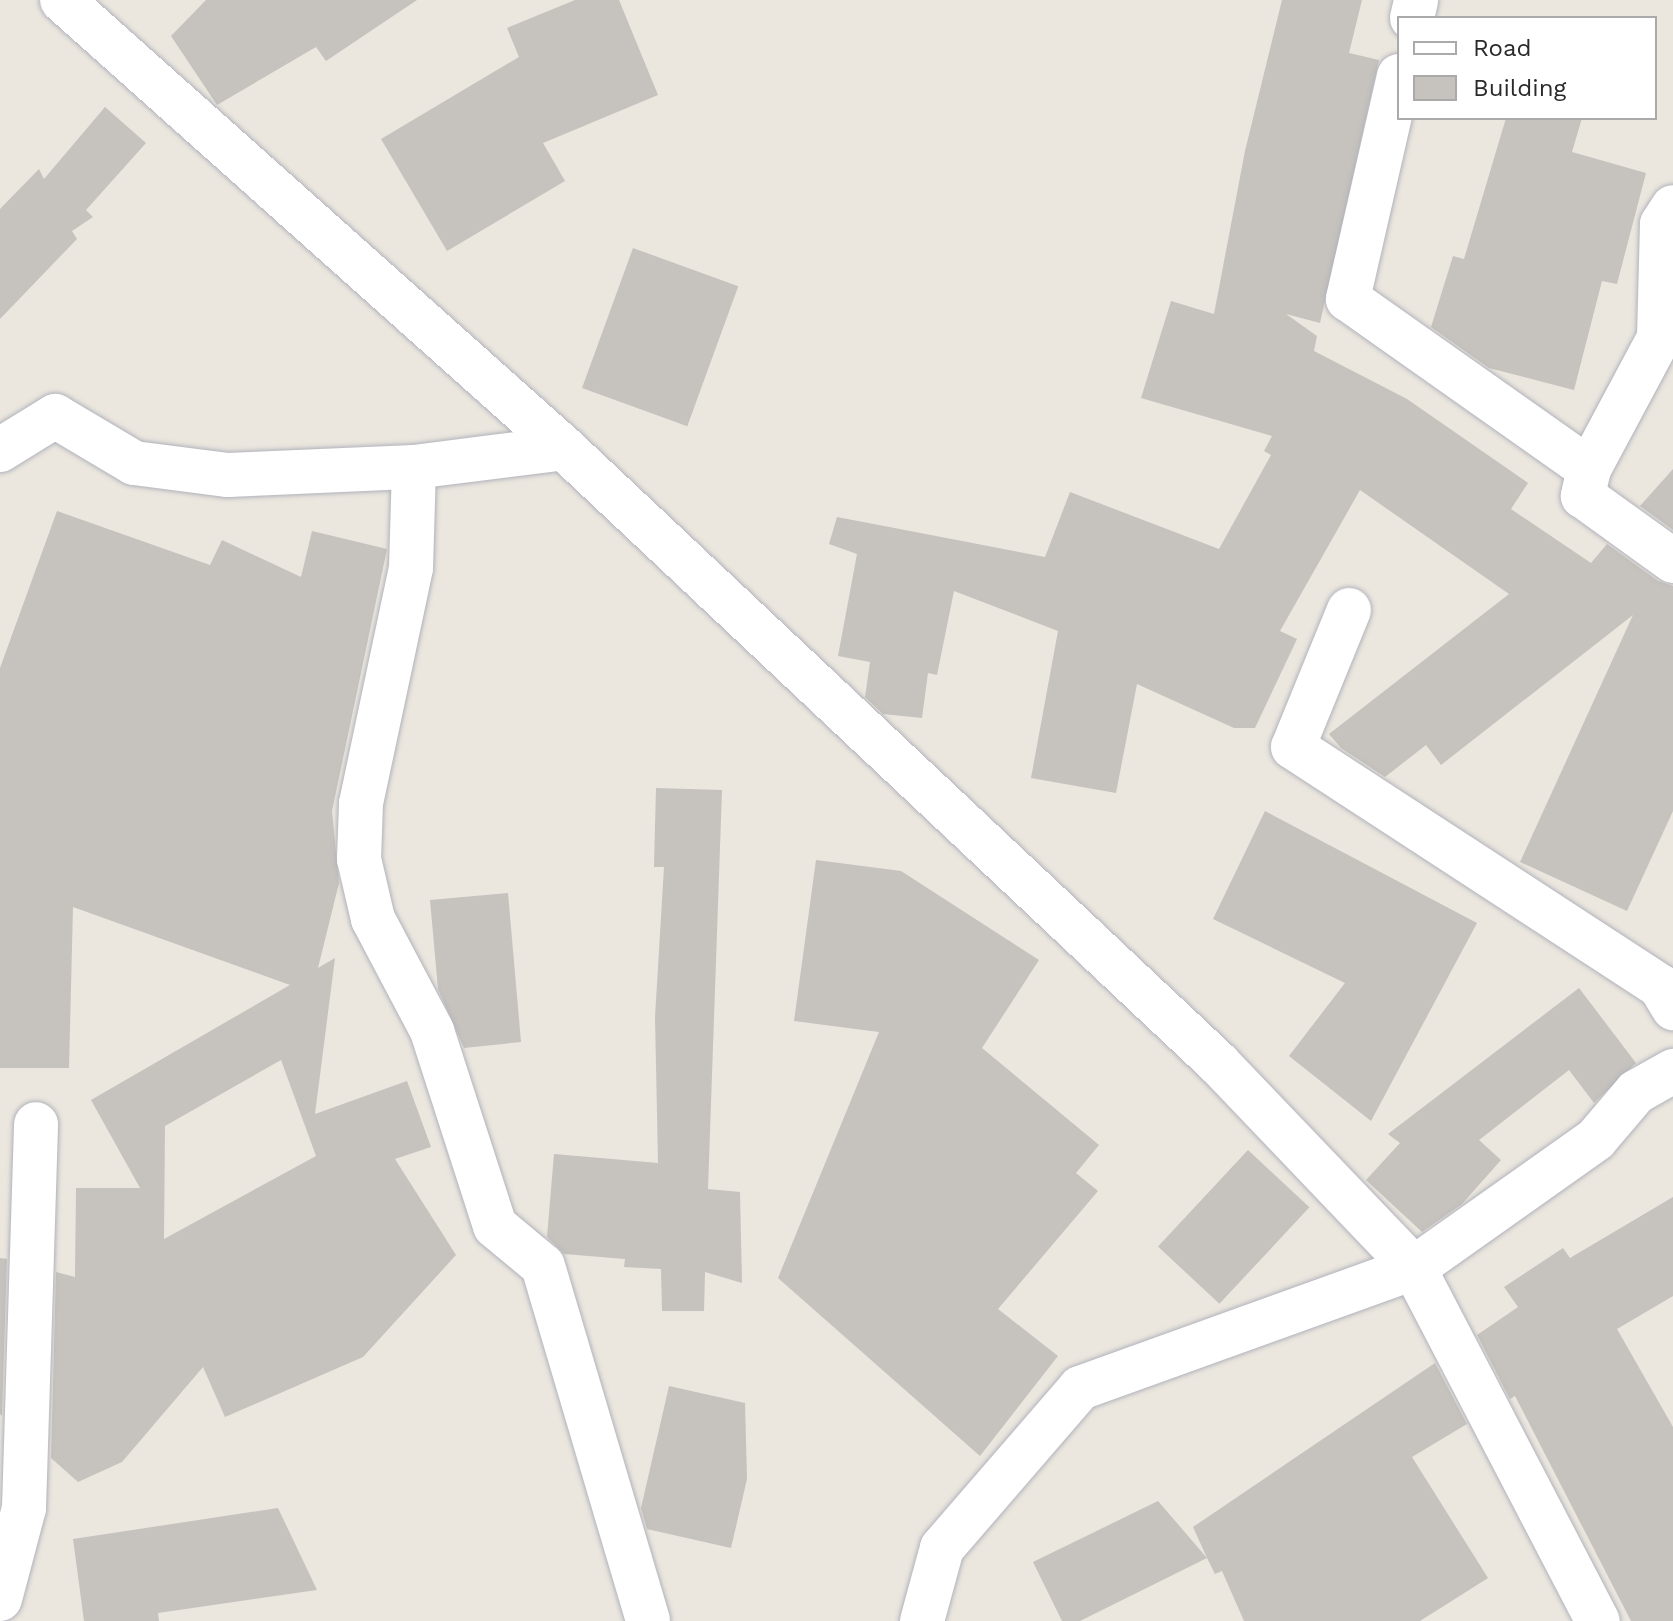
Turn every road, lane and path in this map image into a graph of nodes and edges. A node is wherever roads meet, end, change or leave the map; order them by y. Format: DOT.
graph roads {
  1 [pos="62,0"];
  2 [pos="1397,85"];
  3 [pos="1673,207"];
  4 [pos="564,448"];
  5 [pos="5,457"];
  6 [pos="414,467"];
  7 [pos="1589,469"];
  8 [pos="1673,561"];
  9 [pos="1349,610"];
  10 [pos="1673,1008"];
  11 [pos="1673,1071"];
  12 [pos="36,1124"];
  13 [pos="1414,1268"];
  14 [pos="0,1599"];
  15 [pos="648,1621"];
  16 [pos="922,1621"];
  17 [pos="1598,1621"];
  1 -- 4 [label="street"];
  2 -- 7 [label="street"];
  3 -- 7 [label="street"];
  4 -- 6 [label="street"];
  4 -- 13 [label="street"];
  5 -- 6 [label="street"];
  6 -- 15 [label="street"];
  7 -- 8 [label="street"];
  9 -- 10 [label="street"];
  11 -- 13 [label="street"];
  12 -- 14 [label="street"];
  13 -- 16 [label="street"];
  13 -- 17 [label="street"];
}
